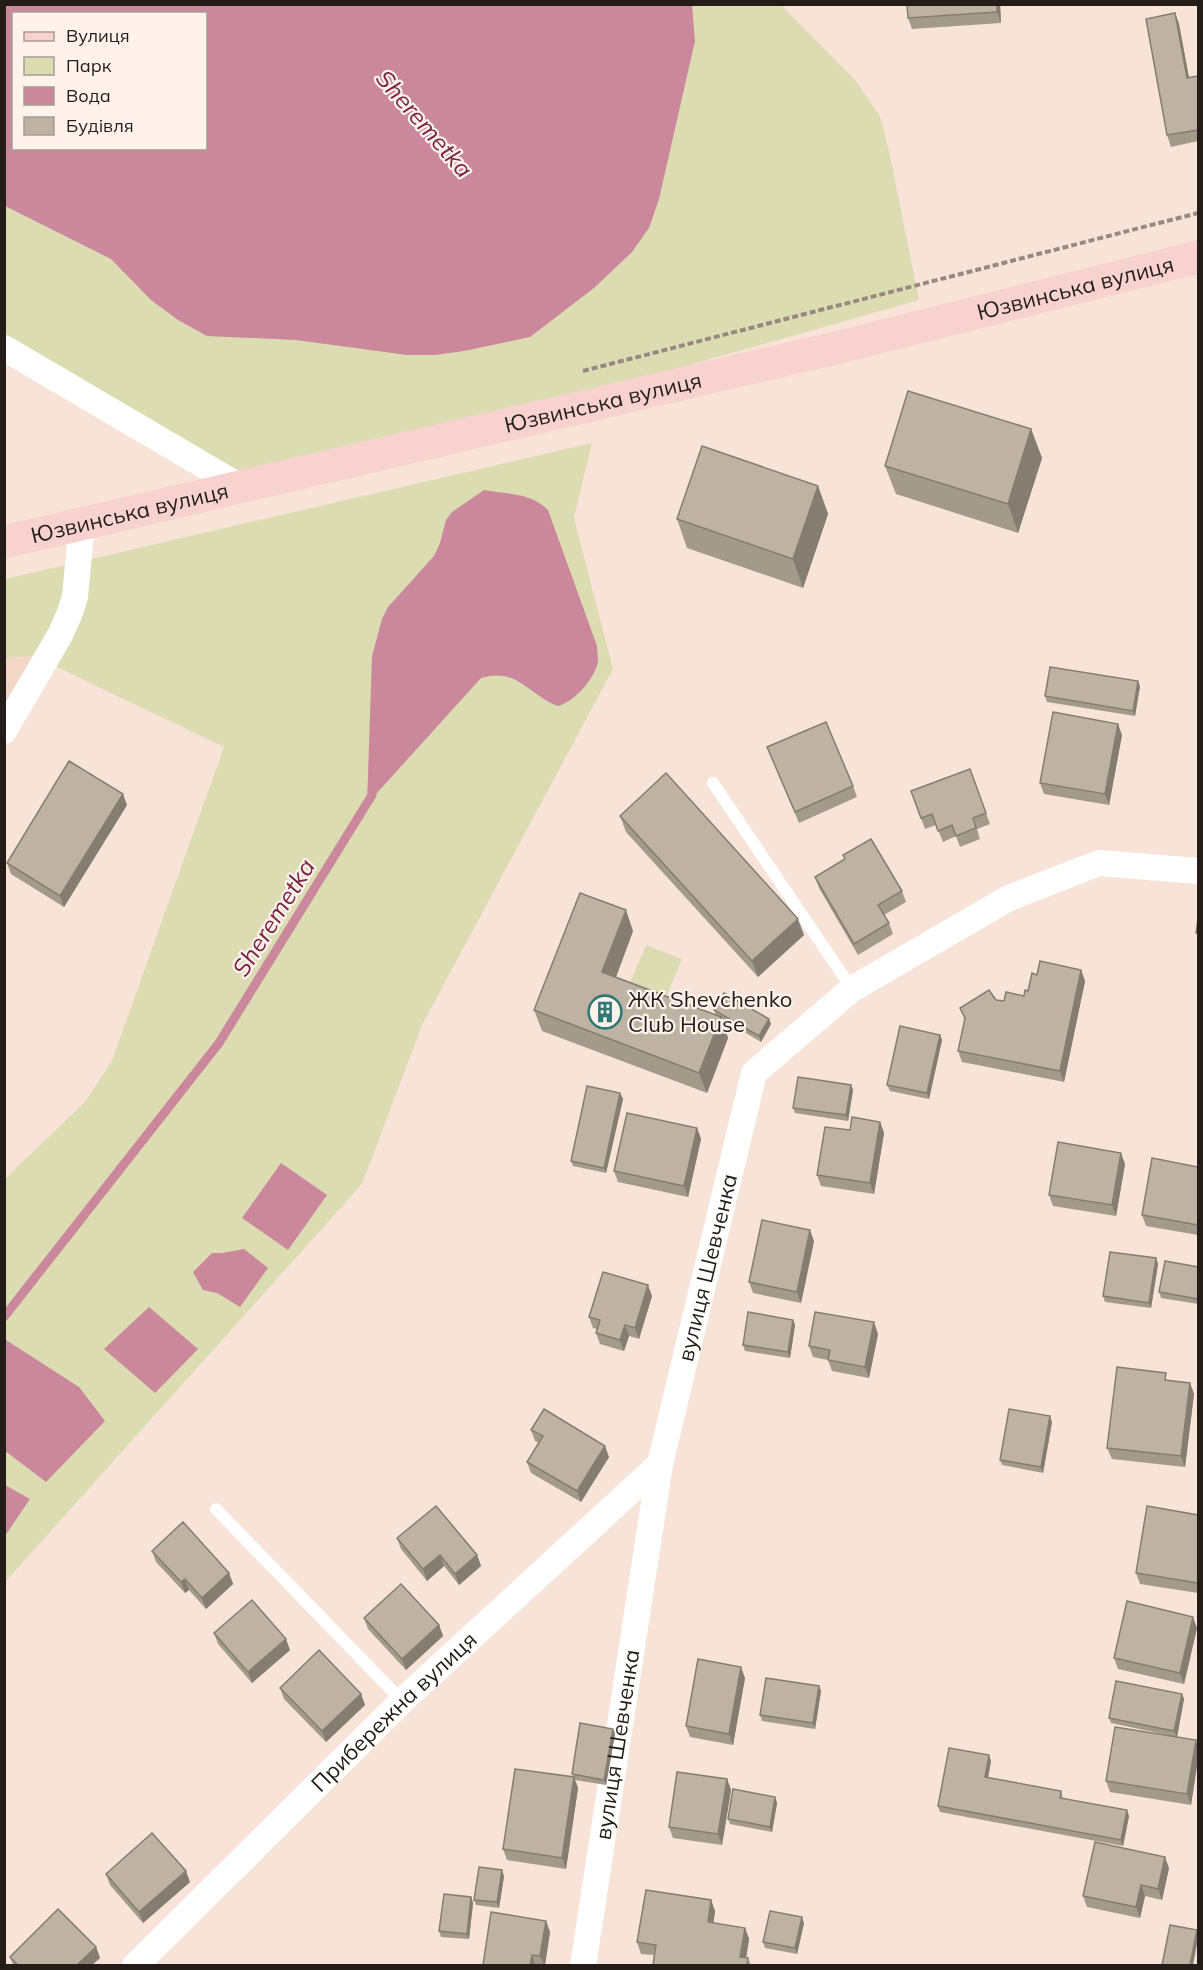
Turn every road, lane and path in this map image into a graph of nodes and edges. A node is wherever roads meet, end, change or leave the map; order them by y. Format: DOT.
graph roads {
  1 [pos="1198,213"];
  2 [pos="1198,257"];
  3 [pos="4,348"];
  4 [pos="576,372"];
  5 [pos="238,486"];
  6 [pos="82,522"];
  7 [pos="4,542"];
  8 [pos="4,731"];
  9 [pos="712,783"];
  10 [pos="1198,871"];
  11 [pos="852,989"];
  12 [pos="660,1464"];
  13 [pos="216,1509"];
  14 [pos="402,1701"];
  15 [pos="135,1965"];
  16 [pos="583,1965"];
  1 -- 4 [label="path"];
  2 -- 5 [label="main road, Юзвинська вулиця"];
  3 -- 5 [label="street"];
  5 -- 6 [label="main road, Юзвинська вулиця"];
  6 -- 7 [label="main road, Юзвинська вулиця"];
  6 -- 8 [label="street"];
  9 -- 11 [label="lane"];
  10 -- 11 [label="street, вулиця Шевченка"];
  11 -- 12 [label="street, вулиця Шевченка"];
  12 -- 14 [label="street, Прибережна вулиця"];
  12 -- 16 [label="street, вулиця Шевченка"];
  13 -- 14 [label="lane"];
  14 -- 15 [label="street, Прибережна вулиця"];
}
